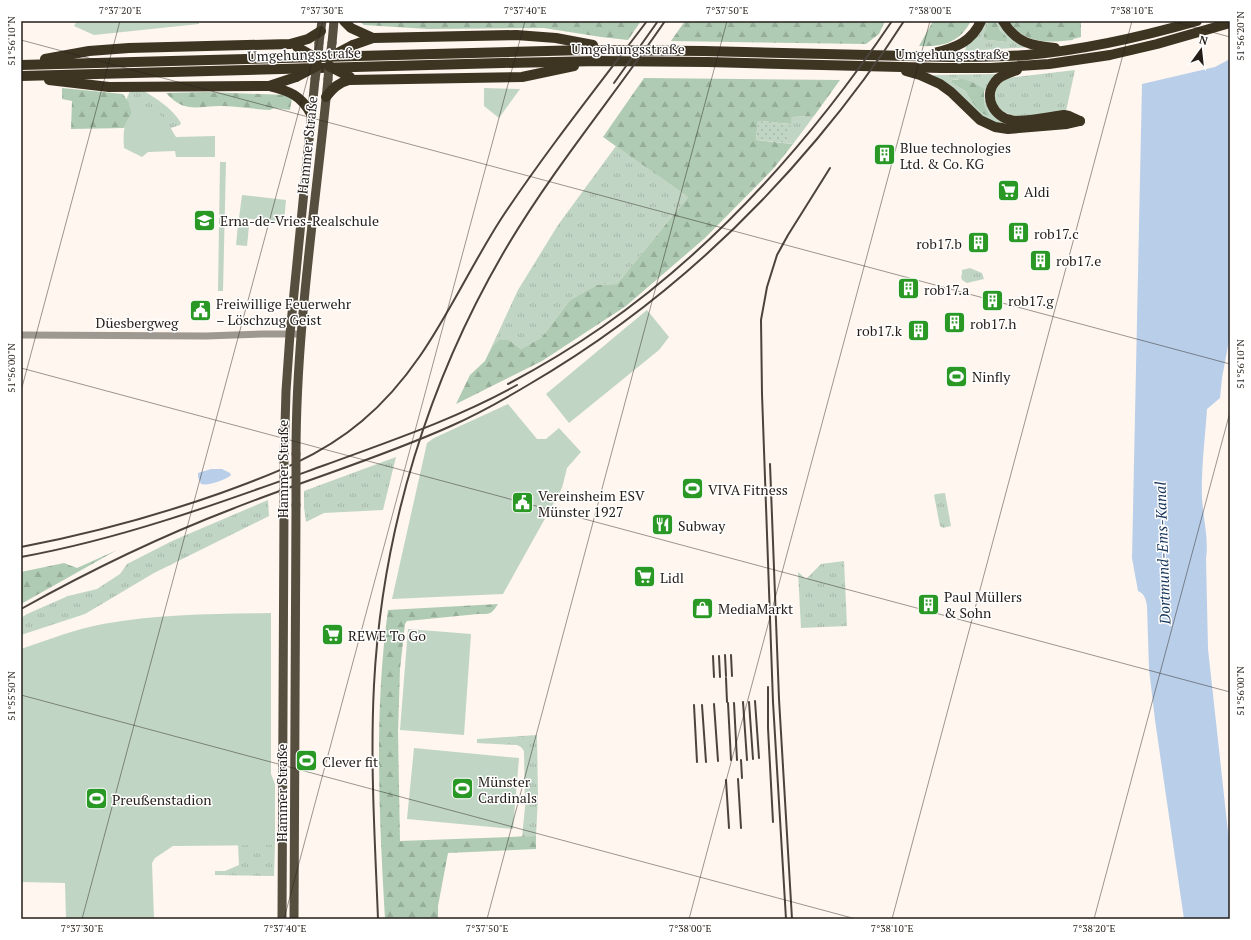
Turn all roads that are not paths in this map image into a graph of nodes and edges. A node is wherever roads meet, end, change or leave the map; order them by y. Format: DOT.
graph roads {
  1 [pos="334,21"];
  2 [pos="344,21"];
  3 [pos="981,21"];
  4 [pos="1003,21"];
  5 [pos="1197,21"];
  6 [pos="1230,23"];
  7 [pos="321,26"];
  8 [pos="373,38"];
  9 [pos="294,45"];
  10 [pos="1076,49"];
  11 [pos="618,50"];
  12 [pos="920,56"];
  13 [pos="599,61"];
  14 [pos="323,62"];
  15 [pos="21,64"];
  16 [pos="1027,66"];
  17 [pos="886,67"];
  18 [pos="21,77"];
  19 [pos="355,79"];
  20 [pos="269,86"];
  21 [pos="326,97"];
  22 [pos="311,114"];
  23 [pos="290,334"];
  24 [pos="301,334"];
  25 [pos="21,335"];
  26 [pos="282,919"];
  27 [pos="294,919"];
  1 -- 14 [label="main road, Hammer Straße, bridge"];
  2 -- 8 [label="highway"];
  3 -- 12 [label="highway"];
  4 -- 10 [label="highway"];
  5 -- 10 [label="highway, Umgehungsstraße"];
  6 -- 16 [label="highway, Umgehungsstraße"];
  7 -- 9 [label="highway"];
  7 -- 14 [label="main road, Hammer Straße, bridge"];
  8 -- 11 [label="highway"];
  8 -- 14 [label="highway, bridge"];
  9 -- 14 [label="highway, bridge"];
  9 -- 15 [label="highway"];
  10 -- 12 [label="highway, Umgehungsstraße"];
  11 -- 12 [label="highway, Umgehungsstraße"];
  11 -- 15 [label="highway, Umgehungsstraße"];
  13 -- 17 [label="highway, Umgehungsstraße"];
  13 -- 18 [label="highway, Umgehungsstraße"];
  13 -- 19 [label="highway"];
  14 -- 19 [label="highway, bridge"];
  14 -- 20 [label="highway, bridge"];
  14 -- 21 [label="main road, Hammer Straße, bridge"];
  14 -- 22 [label="main road, Hammer Straße, bridge"];
  16 -- 17 [label="highway, Umgehungsstraße"];
  16 -- 17 [label="highway"];
  18 -- 20 [label="highway"];
  19 -- 21 [label="highway"];
  20 -- 22 [label="highway"];
  21 -- 24 [label="main road, Hammer Straße"];
  22 -- 23 [label="main road, Hammer Straße"];
  23 -- 24 [label="street, Düesbergweg"];
  23 -- 25 [label="street, Düesbergweg"];
  23 -- 26 [label="main road, Hammer Straße, bridge"];
  24 -- 27 [label="main road, Hammer Straße, bridge"];
}
